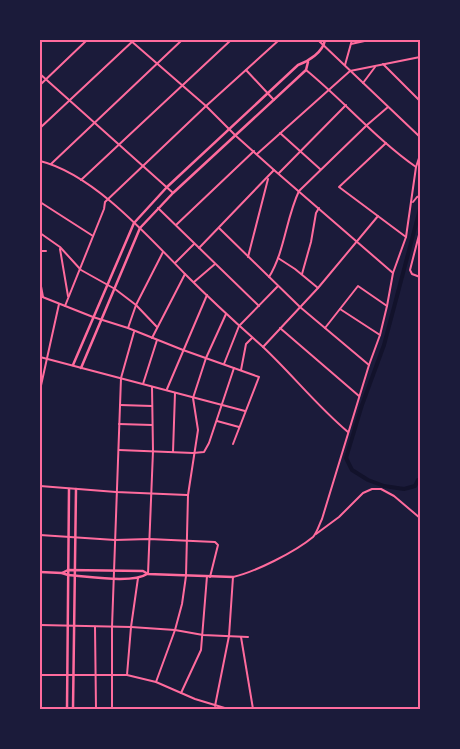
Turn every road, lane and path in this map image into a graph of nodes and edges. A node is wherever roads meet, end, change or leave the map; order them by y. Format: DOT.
graph roads {
  1 [pos="86,40"];
  2 [pos="182,40"];
  3 [pos="231,40"];
  4 [pos="279,40"];
  5 [pos="318,40"];
  6 [pos="325,40"];
  7 [pos="352,40"];
  8 [pos="369,40"];
  9 [pos="132,41"];
  10 [pos="351,44"];
  11 [pos="324,46"];
  12 [pos="420,57"];
  13 [pos="308,62"];
  14 [pos="156,63"];
  15 [pos="383,64"];
  16 [pos="345,65"];
  17 [pos="376,66"];
  18 [pos="246,70"];
  19 [pos="306,70"];
  20 [pos="350,71"];
  21 [pos="40,74"];
  22 [pos="46,79"];
  23 [pos="363,83"];
  24 [pos="40,85"];
  25 [pos="181,86"];
  26 [pos="329,90"];
  27 [pos="268,94"];
  28 [pos="69,100"];
  29 [pos="274,100"];
  30 [pos="420,101"];
  31 [pos="206,106"];
  32 [pos="346,106"];
  33 [pos="388,107"];
  34 [pos="94,122"];
  35 [pos="367,125"];
  36 [pos="40,128"];
  37 [pos="230,130"];
  38 [pos="280,133"];
  39 [pos="236,136"];
  40 [pos="420,137"];
  41 [pos="386,143"];
  42 [pos="119,144"];
  43 [pos="254,151"];
  44 [pos="300,152"];
  45 [pos="257,154"];
  46 [pos="420,155"];
  47 [pos="40,161"];
  48 [pos="51,164"];
  49 [pos="142,165"];
  50 [pos="416,167"];
  51 [pos="320,169"];
  52 [pos="274,170"];
  53 [pos="279,173"];
  54 [pos="268,177"];
  55 [pos="81,180"];
  56 [pos="167,187"];
  57 [pos="299,191"];
  58 [pos="173,193"];
  59 [pos="420,196"];
  60 [pos="108,200"];
  61 [pos="40,202"];
  62 [pos="412,204"];
  63 [pos="158,207"];
  64 [pos="319,208"];
  65 [pos="378,216"];
  66 [pos="134,223"];
  67 [pos="176,226"];
  68 [pos="140,228"];
  69 [pos="219,228"];
  70 [pos="420,231"];
  71 [pos="40,233"];
  72 [pos="93,236"];
  73 [pos="406,237"];
  74 [pos="356,241"];
  75 [pos="194,243"];
  76 [pos="60,247"];
  77 [pos="199,248"];
  78 [pos="40,251"];
  79 [pos="46,251"];
  80 [pos="163,252"];
  81 [pos="248,257"];
  82 [pos="278,258"];
  83 [pos="175,263"];
  84 [pos="215,264"];
  85 [pos="81,270"];
  86 [pos="393,273"];
  87 [pos="185,274"];
  88 [pos="302,274"];
  89 [pos="269,277"];
  90 [pos="420,277"];
  91 [pos="40,280"];
  92 [pos="194,283"];
  93 [pos="108,284"];
  94 [pos="278,286"];
  95 [pos="318,288"];
  96 [pos="115,289"];
  97 [pos="207,295"];
  98 [pos="42,297"];
  99 [pos="68,298"];
  100 [pos="59,304"];
  101 [pos="136,305"];
  102 [pos="65,306"];
  103 [pos="258,306"];
  104 [pos="387,306"];
  105 [pos="300,307"];
  106 [pos="340,310"];
  107 [pos="226,314"];
  108 [pos="93,317"];
  109 [pos="102,320"];
  110 [pos="239,326"];
  111 [pos="158,327"];
  112 [pos="128,328"];
  113 [pos="280,328"];
  114 [pos="324,328"];
  115 [pos="134,332"];
  116 [pos="380,335"];
  117 [pos="152,338"];
  118 [pos="252,338"];
  119 [pos="157,340"];
  120 [pos="262,347"];
  121 [pos="183,350"];
  122 [pos="40,356"];
  123 [pos="47,358"];
  124 [pos="206,358"];
  125 [pos="224,364"];
  126 [pos="369,364"];
  127 [pos="73,365"];
  128 [pos="81,368"];
  129 [pos="234,368"];
  130 [pos="241,370"];
  131 [pos="121,378"];
  132 [pos="143,384"];
  133 [pos="152,387"];
  134 [pos="40,390"];
  135 [pos="166,390"];
  136 [pos="175,393"];
  137 [pos="359,396"];
  138 [pos="193,398"];
  139 [pos="120,405"];
  140 [pos="222,405"];
  141 [pos="152,406"];
  142 [pos="245,411"];
  143 [pos="216,421"];
  144 [pos="119,424"];
  145 [pos="152,425"];
  146 [pos="239,427"];
  147 [pos="348,432"];
  148 [pos="233,444"];
  149 [pos="119,450"];
  150 [pos="153,452"];
  151 [pos="173,452"];
  152 [pos="194,454"];
  153 [pos="40,486"];
  154 [pos="70,489"];
  155 [pos="76,490"];
  156 [pos="116,492"];
  157 [pos="151,494"];
  158 [pos="188,495"];
  159 [pos="420,518"];
  160 [pos="40,535"];
  161 [pos="68,536"];
  162 [pos="75,536"];
  163 [pos="314,536"];
  164 [pos="148,539"];
  165 [pos="115,540"];
  166 [pos="186,540"];
  167 [pos="68,570"];
  168 [pos="75,570"];
  169 [pos="40,572"];
  170 [pos="114,572"];
  171 [pos="62,573"];
  172 [pos="148,574"];
  173 [pos="68,575"];
  174 [pos="75,575"];
  175 [pos="186,576"];
  176 [pos="209,576"];
  177 [pos="138,578"];
  178 [pos="232,578"];
  179 [pos="114,579"];
  180 [pos="40,625"];
  181 [pos="68,626"];
  182 [pos="74,626"];
  183 [pos="95,627"];
  184 [pos="112,627"];
  185 [pos="131,627"];
  186 [pos="176,630"];
  187 [pos="203,635"];
  188 [pos="229,636"];
  189 [pos="241,637"];
  190 [pos="248,637"];
  191 [pos="68,674"];
  192 [pos="74,674"];
  193 [pos="40,675"];
  194 [pos="95,675"];
  195 [pos="112,675"];
  196 [pos="127,675"];
  197 [pos="156,682"];
  198 [pos="181,693"];
  199 [pos="213,707"];
  200 [pos="67,709"];
  201 [pos="73,709"];
  202 [pos="96,709"];
  203 [pos="112,709"];
  204 [pos="228,709"];
  205 [pos="253,709"];
  1 -- 22 [label="street"];
  2 -- 14 [label="street"];
  3 -- 25 [label="street"];
  4 -- 18 [label="street"];
  5 -- 11 [label="street"];
  6 -- 11 [label="street"];
  7 -- 10 [label="street"];
  8 -- 10 [label="street"];
  9 -- 14 [label="street"];
  9 -- 28 [label="street"];
  10 -- 16 [label="street"];
  11 -- 13 [label="street"];
  11 -- 16 [label="street"];
  12 -- 15 [label="street"];
  13 -- 19 [label="street"];
  13 -- 27 [label="street"];
  14 -- 25 [label="street"];
  14 -- 34 [label="street"];
  15 -- 17 [label="street"];
  15 -- 30 [label="street"];
  16 -- 20 [label="street"];
  17 -- 20 [label="street"];
  17 -- 23 [label="street"];
  18 -- 27 [label="street"];
  18 -- 31 [label="street"];
  19 -- 26 [label="street"];
  19 -- 29 [label="street"];
  20 -- 23 [label="street"];
  20 -- 26 [label="street"];
  21 -- 22 [label="street"];
  22 -- 24 [label="street"];
  22 -- 28 [label="street"];
  23 -- 33 [label="street"];
  25 -- 31 [label="street"];
  25 -- 42 [label="street"];
  26 -- 32 [label="street"];
  26 -- 38 [label="street"];
  27 -- 29 [label="street"];
  27 -- 37 [label="street"];
  28 -- 34 [label="street"];
  28 -- 36 [label="street"];
  29 -- 39 [label="street"];
  31 -- 37 [label="street"];
  31 -- 49 [label="street"];
  32 -- 35 [label="street"];
  32 -- 44 [label="street"];
  33 -- 35 [label="street"];
  33 -- 40 [label="street"];
  34 -- 42 [label="street"];
  34 -- 48 [label="street"];
  35 -- 41 [label="street"];
  35 -- 51 [label="street"];
  37 -- 39 [label="street"];
  37 -- 56 [label="street"];
  38 -- 44 [label="street"];
  38 -- 45 [label="street"];
  39 -- 43 [label="street"];
  39 -- 58 [label="street"];
  41 -- 50 [label="street"];
  41 -- 65 [label="street"];
  42 -- 49 [label="street"];
  42 -- 55 [label="street"];
  43 -- 45 [label="street"];
  43 -- 67 [label="street"];
  44 -- 51 [label="street"];
  44 -- 53 [label="street"];
  45 -- 52 [label="street"];
  46 -- 50 [label="street"];
  47 -- 48 [label="street"];
  48 -- 55 [label="street"];
  49 -- 56 [label="street"];
  49 -- 60 [label="street"];
  50 -- 62 [label="street"];
  51 -- 57 [label="street"];
  52 -- 53 [label="street"];
  52 -- 54 [label="street"];
  53 -- 57 [label="street"];
  54 -- 69 [label="street"];
  54 -- 81 [label="street"];
  55 -- 60 [label="street"];
  56 -- 58 [label="street"];
  56 -- 66 [label="street"];
  57 -- 64 [label="street"];
  57 -- 82 [label="street"];
  58 -- 63 [label="street"];
  59 -- 62 [label="street"];
  60 -- 66 [label="street"];
  60 -- 72 [label="street"];
  61 -- 72 [label="street"];
  62 -- 73 [label="street"];
  63 -- 67 [label="street"];
  63 -- 68 [label="street"];
  64 -- 74 [label="street"];
  64 -- 88 [label="street"];
  65 -- 73 [label="street"];
  65 -- 74 [label="street"];
  66 -- 68 [label="street"];
  66 -- 93 [label="street"];
  67 -- 75 [label="street"];
  68 -- 80 [label="street"];
  68 -- 96 [label="street"];
  69 -- 77 [label="street"];
  69 -- 81 [label="street"];
  70 -- 90 [label="street"];
  71 -- 76 [label="street"];
  72 -- 85 [label="street"];
  73 -- 86 [label="street"];
  74 -- 86 [label="street"];
  74 -- 95 [label="street"];
  75 -- 77 [label="street"];
  75 -- 83 [label="street"];
  76 -- 85 [label="street"];
  76 -- 99 [label="street"];
  77 -- 84 [label="street"];
  78 -- 79 [label="street"];
  80 -- 83 [label="street"];
  80 -- 101 [label="street"];
  81 -- 89 [label="street"];
  82 -- 88 [label="street"];
  82 -- 89 [label="street"];
  83 -- 87 [label="street"];
  84 -- 92 [label="street"];
  84 -- 103 [label="street"];
  85 -- 93 [label="street"];
  85 -- 99 [label="street"];
  86 -- 104 [label="street"];
  87 -- 92 [label="street"];
  87 -- 111 [label="street"];
  88 -- 95 [label="street"];
  89 -- 94 [label="street"];
  91 -- 98 [label="street"];
  92 -- 97 [label="street"];
  93 -- 96 [label="street"];
  93 -- 108 [label="street"];
  94 -- 103 [label="street"];
  94 -- 105 [label="street"];
  95 -- 105 [label="street"];
  96 -- 101 [label="street"];
  96 -- 109 [label="street"];
  97 -- 107 [label="street"];
  97 -- 121 [label="street"];
  98 -- 100 [label="street"];
  99 -- 102 [label="street"];
  100 -- 102 [label="street"];
  100 -- 123 [label="street"];
  101 -- 111 [label="street"];
  101 -- 112 [label="street"];
  102 -- 108 [label="street"];
  103 -- 110 [label="street"];
  104 -- 106 [label="street"];
  104 -- 116 [label="street"];
  105 -- 113 [label="street"];
  105 -- 114 [label="street"];
  106 -- 114 [label="street"];
  106 -- 116 [label="street"];
  107 -- 110 [label="street"];
  107 -- 124 [label="street"];
  108 -- 109 [label="street"];
  108 -- 127 [label="street"];
  109 -- 112 [label="street"];
  109 -- 128 [label="street"];
  110 -- 118 [label="street"];
  110 -- 125 [label="street"];
  111 -- 117 [label="street"];
  112 -- 115 [label="street"];
  113 -- 120 [label="street"];
  113 -- 137 [label="street"];
  114 -- 126 [label="street"];
  115 -- 117 [label="street"];
  115 -- 131 [label="street"];
  116 -- 126 [label="street"];
  117 -- 119 [label="street"];
  118 -- 120 [label="street"];
  118 -- 130 [label="street"];
  119 -- 121 [label="street"];
  119 -- 132 [label="street"];
  120 -- 147 [label="street"];
  121 -- 124 [label="street"];
  121 -- 135 [label="street"];
  122 -- 123 [label="street"];
  123 -- 127 [label="street"];
  123 -- 134 [label="street"];
  124 -- 125 [label="street"];
  124 -- 138 [label="street"];
  125 -- 129 [label="street"];
  126 -- 137 [label="street"];
  127 -- 128 [label="street"];
  128 -- 131 [label="street"];
  129 -- 130 [label="street"];
  129 -- 140 [label="street"];
  130 -- 142 [label="street"];
  131 -- 132 [label="street"];
  131 -- 139 [label="street"];
  132 -- 133 [label="street"];
  133 -- 135 [label="street"];
  133 -- 141 [label="street"];
  135 -- 136 [label="street"];
  136 -- 138 [label="street"];
  136 -- 151 [label="street"];
  137 -- 147 [label="street"];
  138 -- 140 [label="street"];
  138 -- 152 [label="street"];
  139 -- 141 [label="street"];
  139 -- 144 [label="street"];
  140 -- 142 [label="street"];
  140 -- 143 [label="street"];
  141 -- 145 [label="street"];
  142 -- 146 [label="street"];
  143 -- 146 [label="street"];
  143 -- 152 [label="street"];
  144 -- 145 [label="street"];
  144 -- 149 [label="street"];
  145 -- 150 [label="street"];
  146 -- 148 [label="street"];
  147 -- 163 [label="street"];
  149 -- 150 [label="street"];
  149 -- 156 [label="street"];
  150 -- 151 [label="street"];
  150 -- 157 [label="street"];
  151 -- 152 [label="street"];
  152 -- 158 [label="street"];
  153 -- 154 [label="street"];
  154 -- 155 [label="street"];
  154 -- 161 [label="street"];
  155 -- 156 [label="street"];
  155 -- 162 [label="street"];
  156 -- 157 [label="street"];
  156 -- 165 [label="street"];
  157 -- 158 [label="street"];
  157 -- 164 [label="street"];
  158 -- 166 [label="street"];
  159 -- 163 [label="street"];
  160 -- 161 [label="street"];
  161 -- 162 [label="street"];
  161 -- 167 [label="street"];
  162 -- 165 [label="street"];
  162 -- 168 [label="street"];
  163 -- 178 [label="street"];
  164 -- 165 [label="street"];
  164 -- 166 [label="street"];
  164 -- 172 [label="street"];
  165 -- 170 [label="street"];
  166 -- 175 [label="street"];
  166 -- 176 [label="street"];
  167 -- 168 [label="street"];
  167 -- 171 [label="street"];
  167 -- 173 [label="street"];
  168 -- 170 [label="street"];
  168 -- 174 [label="street"];
  169 -- 171 [label="street"];
  170 -- 172 [label="street"];
  170 -- 179 [label="street"];
  171 -- 173 [label="street"];
  172 -- 175 [label="street"];
  172 -- 177 [label="street"];
  173 -- 174 [label="street"];
  173 -- 181 [label="street"];
  174 -- 179 [label="street"];
  174 -- 182 [label="street"];
  175 -- 176 [label="street"];
  175 -- 186 [label="street"];
  176 -- 178 [label="street"];
  176 -- 187 [label="street"];
  177 -- 179 [label="street"];
  177 -- 185 [label="street"];
  178 -- 188 [label="street"];
  179 -- 184 [label="street"];
  180 -- 181 [label="street"];
  181 -- 182 [label="street"];
  181 -- 191 [label="street"];
  182 -- 183 [label="street"];
  182 -- 192 [label="street"];
  183 -- 184 [label="street"];
  183 -- 194 [label="street"];
  184 -- 185 [label="street"];
  184 -- 195 [label="street"];
  185 -- 186 [label="street"];
  185 -- 196 [label="street"];
  186 -- 187 [label="street"];
  186 -- 197 [label="street"];
  187 -- 188 [label="street"];
  187 -- 198 [label="street"];
  188 -- 189 [label="street"];
  188 -- 199 [label="street"];
  189 -- 190 [label="street"];
  189 -- 205 [label="street"];
  191 -- 192 [label="street"];
  191 -- 193 [label="street"];
  191 -- 200 [label="street"];
  192 -- 194 [label="street"];
  192 -- 201 [label="street"];
  194 -- 195 [label="street"];
  194 -- 202 [label="street"];
  195 -- 196 [label="street"];
  195 -- 203 [label="street"];
  196 -- 197 [label="street"];
  197 -- 198 [label="street"];
  198 -- 199 [label="street"];
  199 -- 204 [label="street"];
}
